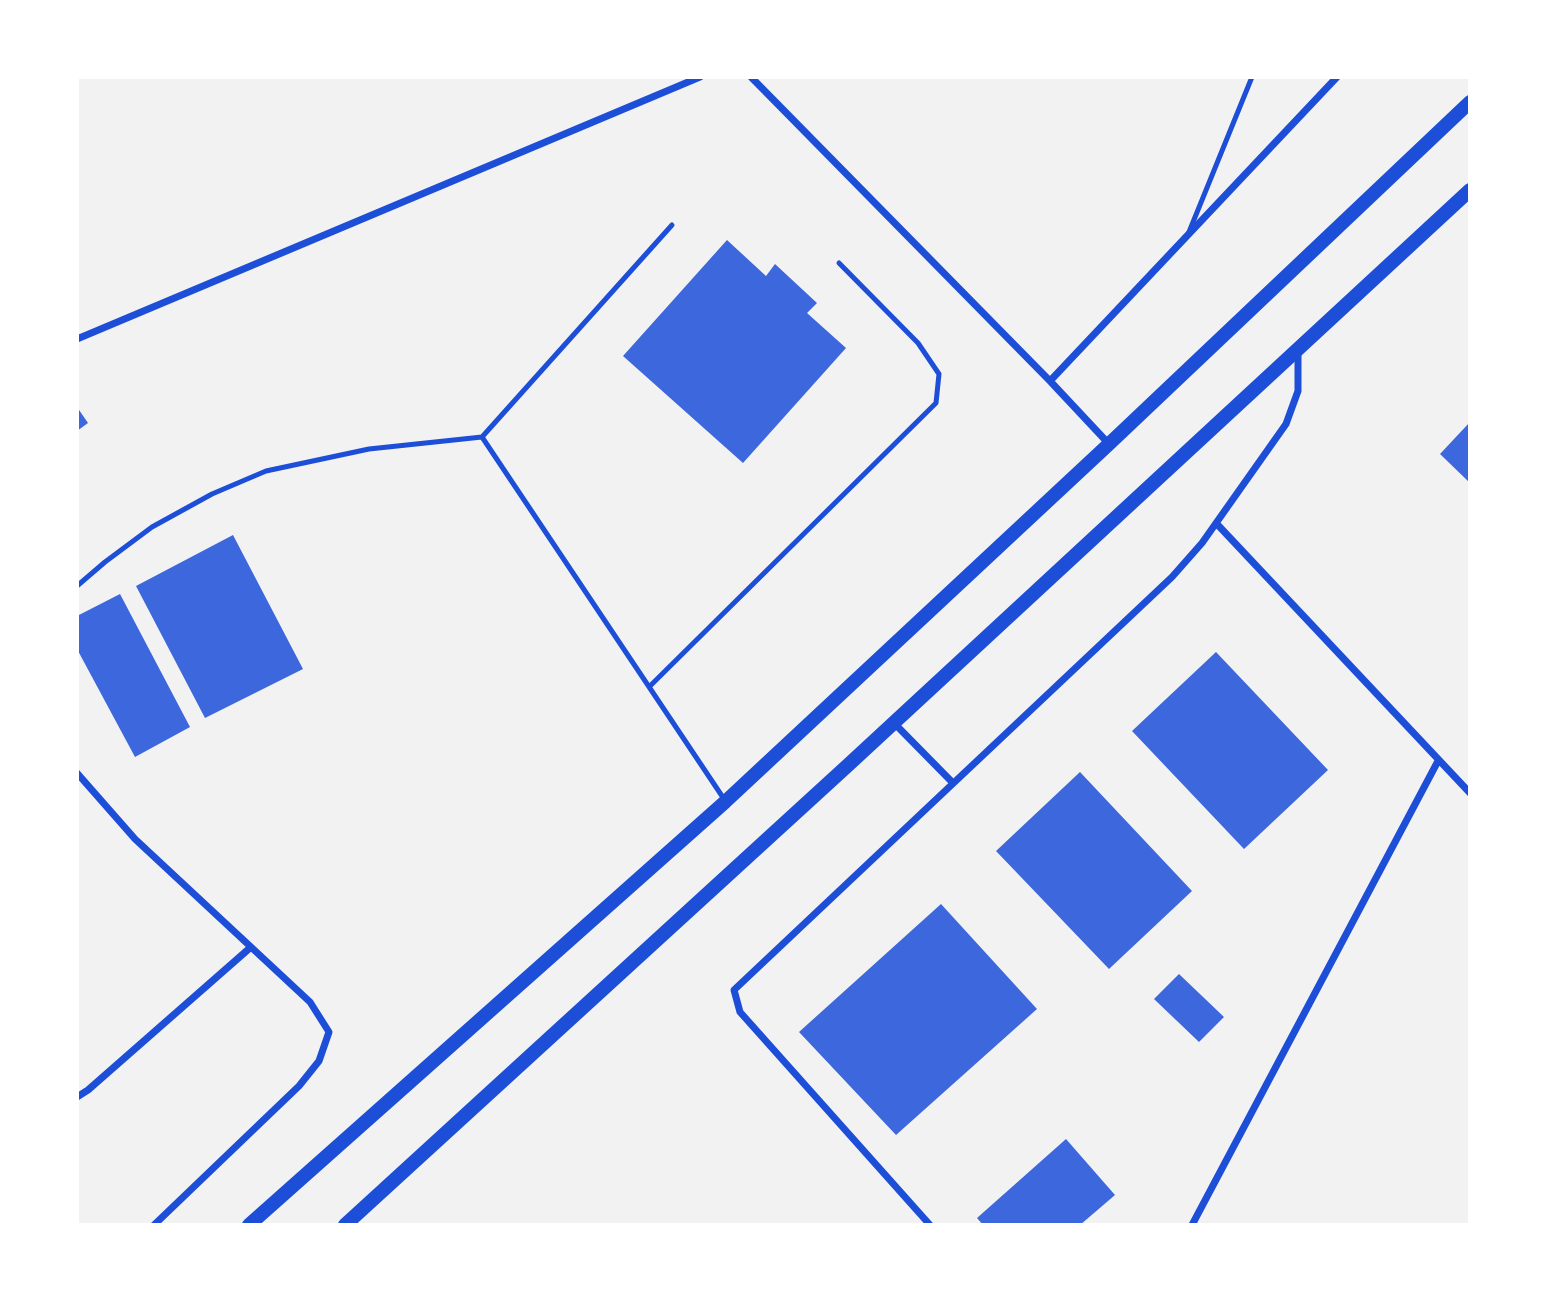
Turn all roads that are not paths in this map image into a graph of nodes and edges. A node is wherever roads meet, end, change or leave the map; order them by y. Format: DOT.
graph roads {
  1 [pos="700,77"];
  2 [pos="751,77"];
  3 [pos="1252,77"];
  4 [pos="1337,77"];
  5 [pos="1470,102"];
  6 [pos="1470,190"];
  7 [pos="672,225"];
  8 [pos="1186,238"];
  9 [pos="839,263"];
  10 [pos="77,339"];
  11 [pos="1298,349"];
  12 [pos="1050,381"];
  13 [pos="482,437"];
  14 [pos="1109,444"];
  15 [pos="1216,523"];
  16 [pos="77,586"];
  17 [pos="649,687"];
  18 [pos="894,723"];
  19 [pos="1438,761"];
  20 [pos="77,773"];
  21 [pos="953,783"];
  22 [pos="1470,793"];
  23 [pos="725,802"];
  24 [pos="251,947"];
  25 [pos="77,1097"];
  26 [pos="153,1225"];
  27 [pos="249,1225"];
  28 [pos="345,1225"];
  29 [pos="930,1225"];
  30 [pos="1192,1225"];
  1 -- 10 [label="street"];
  2 -- 12 [label="street"];
  3 -- 8 [label="lane"];
  4 -- 8 [label="street"];
  5 -- 14 [label="main road"];
  6 -- 11 [label="main road"];
  7 -- 13 [label="lane"];
  8 -- 12 [label="street"];
  9 -- 17 [label="lane"];
  11 -- 15 [label="street"];
  11 -- 18 [label="main road"];
  12 -- 14 [label="street"];
  13 -- 16 [label="lane"];
  13 -- 17 [label="lane"];
  14 -- 23 [label="main road"];
  15 -- 19 [label="street"];
  15 -- 21 [label="street"];
  17 -- 23 [label="lane"];
  18 -- 21 [label="street"];
  18 -- 28 [label="main road"];
  19 -- 22 [label="street"];
  19 -- 30 [label="street"];
  20 -- 24 [label="street"];
  21 -- 29 [label="street"];
  23 -- 27 [label="main road"];
  24 -- 25 [label="street"];
  24 -- 26 [label="street"];
}
